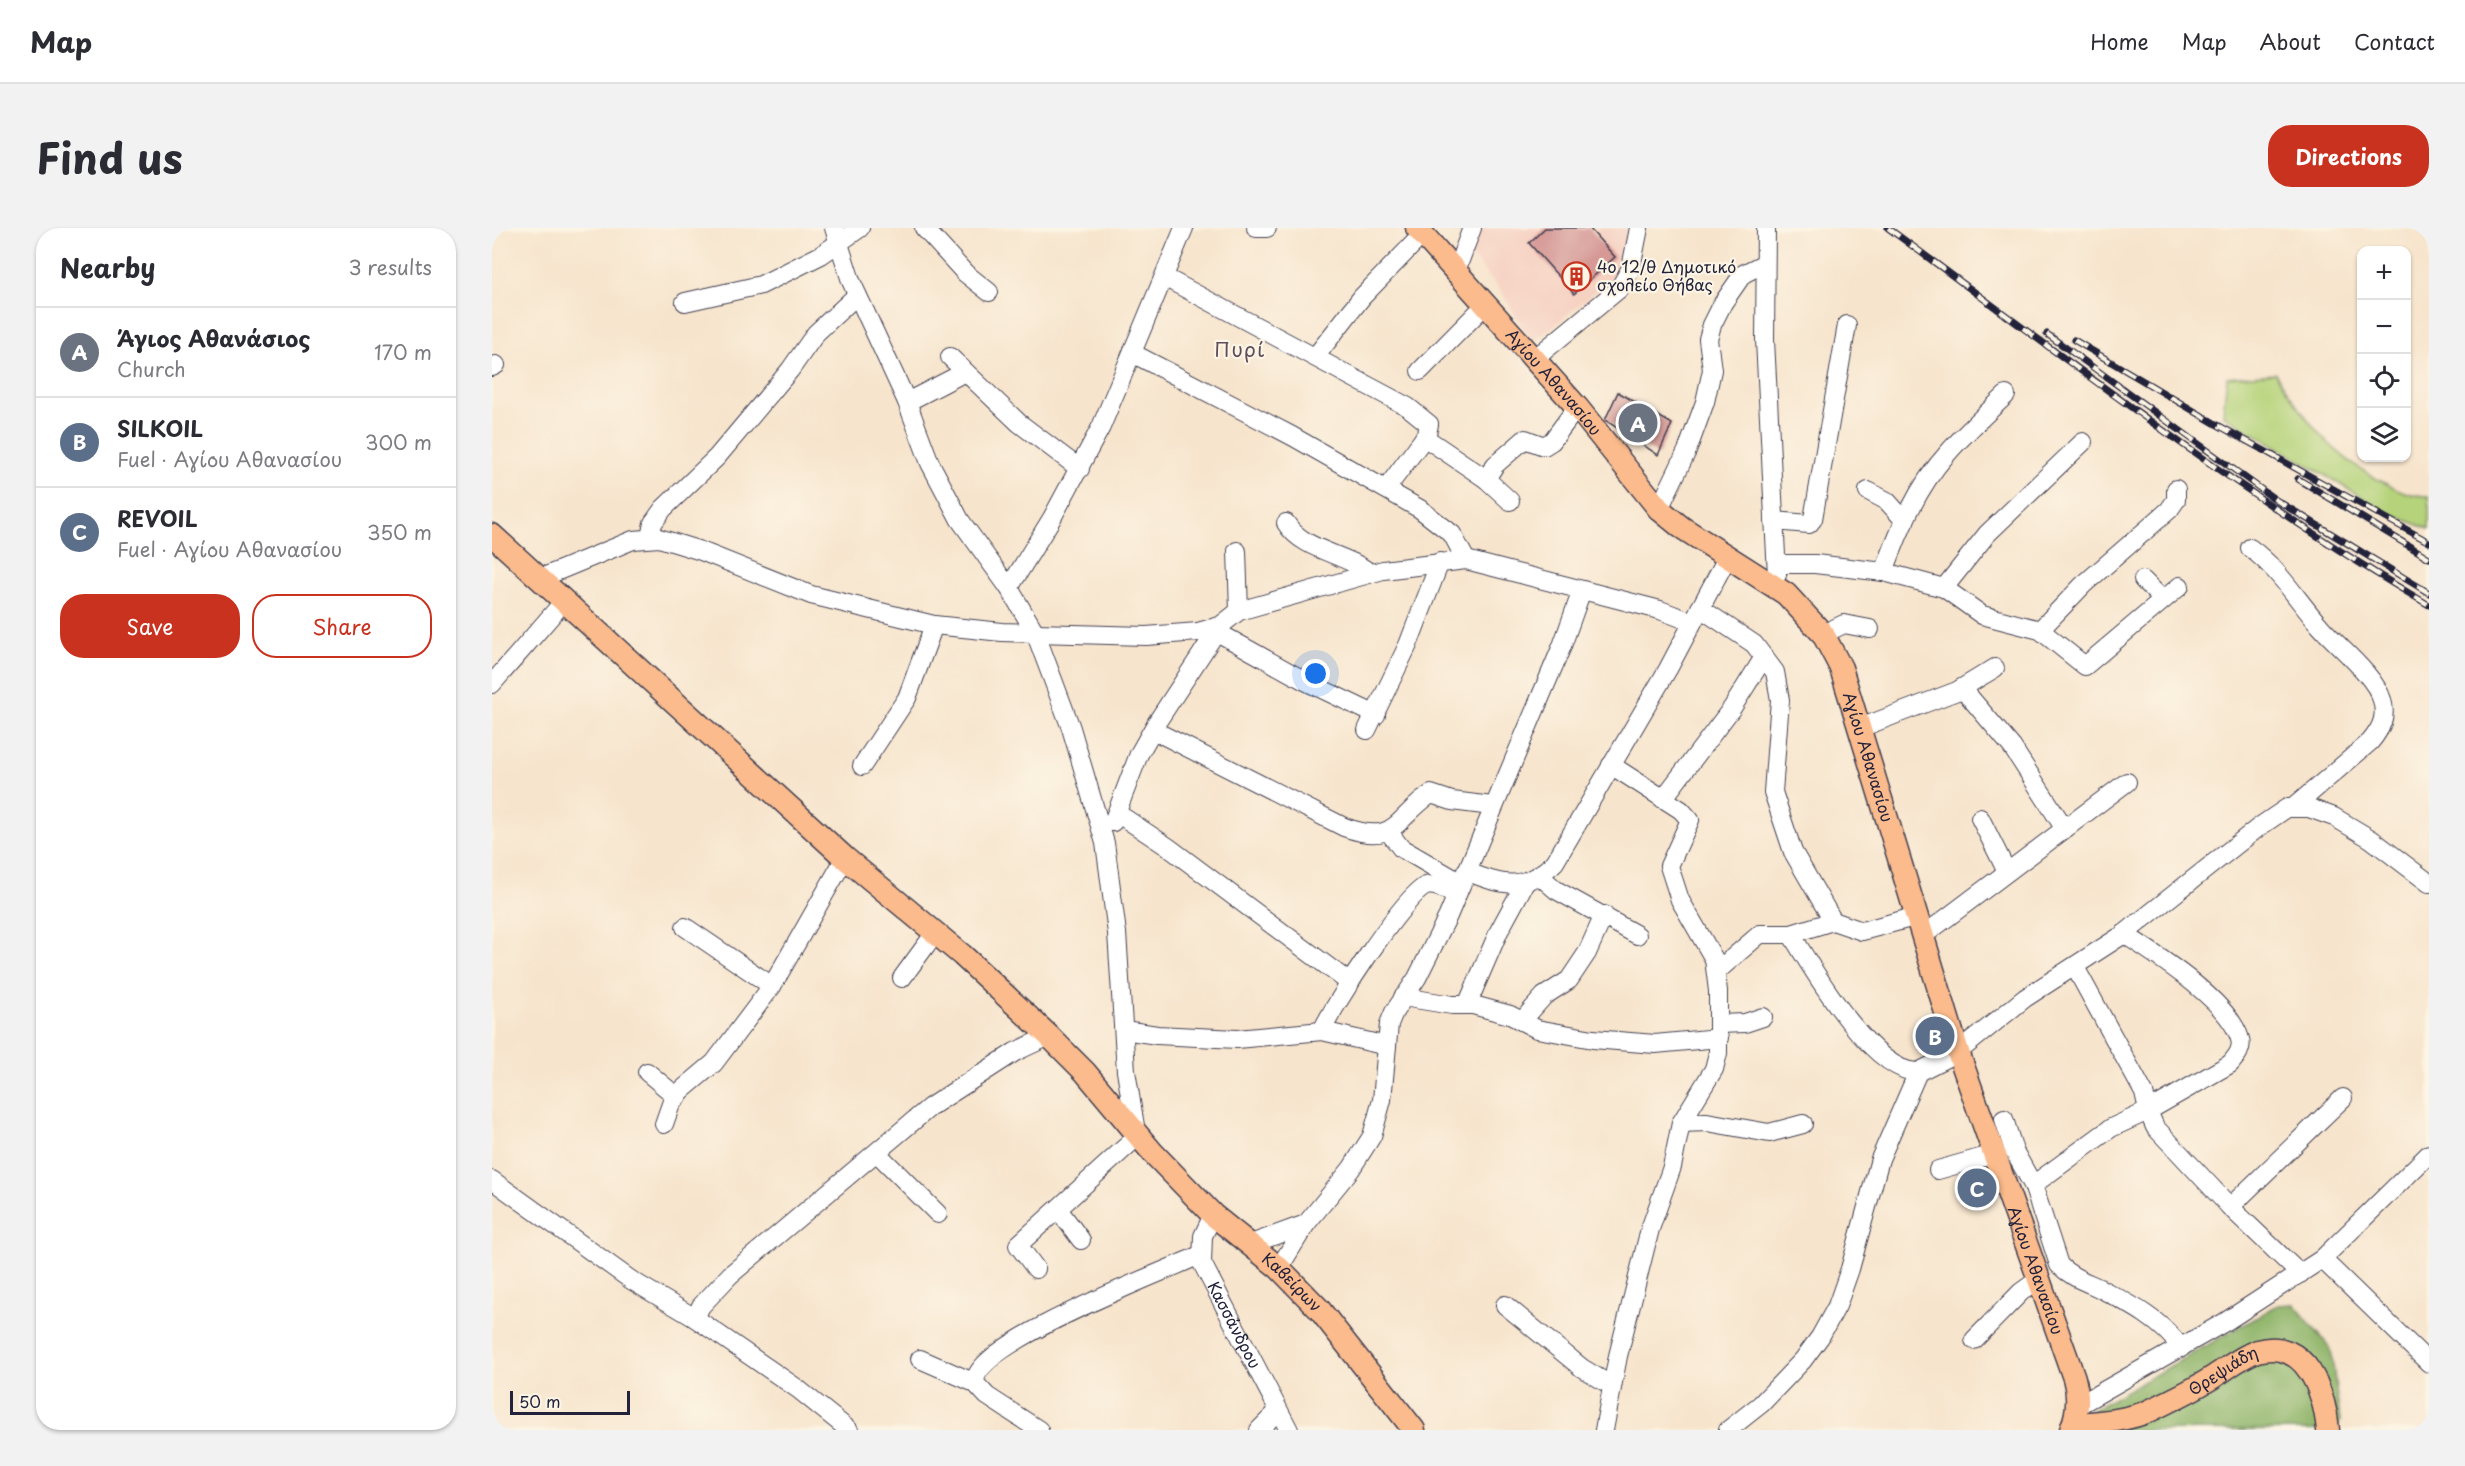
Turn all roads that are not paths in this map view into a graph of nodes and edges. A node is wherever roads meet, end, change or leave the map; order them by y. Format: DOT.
graph roads {
  1 [pos="860,228"];
  2 [pos="924,228"];
  3 [pos="1256,228"];
  4 [pos="1267,228"];
  5 [pos="1472,228"];
  6 [pos="1639,228"];
  7 [pos="1766,228"];
  8 [pos="1178,231"];
  9 [pos="1420,231"];
  10 [pos="836,236"];
  11 [pos="1765,263"];
  12 [pos="1456,272"];
  13 [pos="1164,277"];
  14 [pos="989,292"];
  15 [pos="857,295"];
  16 [pos="685,302"];
  17 [pos="1485,305"];
  18 [pos="1847,325"];
  19 [pos="1134,354"];
  20 [pos="950,357"];
  21 [pos="1315,357"];
  22 [pos="1533,360"];
  23 [pos="1420,371"];
  24 [pos="965,372"];
  25 [pos="2006,395"];
  26 [pos="908,402"];
  27 [pos="1577,407"];
  28 [pos="1424,437"];
  29 [pos="2082,442"];
  30 [pos="1080,469"];
  31 [pos="1486,479"];
  32 [pos="1386,489"];
  33 [pos="2176,489"];
  34 [pos="1868,491"];
  35 [pos="1510,501"];
  36 [pos="1659,508"];
  37 [pos="1774,521"];
  38 [pos="1905,521"];
  39 [pos="1286,523"];
  40 [pos="492,535"];
  41 [pos="650,538"];
  42 [pos="2250,548"];
  43 [pos="1237,551"];
  44 [pos="1728,556"];
  45 [pos="1466,560"];
  46 [pos="1440,562"];
  47 [pos="1884,572"];
  48 [pos="1370,573"];
  49 [pos="1777,575"];
  50 [pos="541,578"];
  51 [pos="2143,580"];
  52 [pos="2180,586"];
  53 [pos="1009,588"];
  54 [pos="1944,588"];
  55 [pos="1582,590"];
  56 [pos="2162,599"];
  57 [pos="565,600"];
  58 [pos="1239,611"];
  59 [pos="1696,615"];
  60 [pos="934,625"];
  61 [pos="1218,629"];
  62 [pos="1870,629"];
  63 [pos="2040,630"];
  64 [pos="1035,632"];
  65 [pos="1823,634"];
  66 [pos="1764,657"];
  67 [pos="1995,668"];
  68 [pos="492,684"];
  69 [pos="1962,688"];
  70 [pos="1860,728"];
  71 [pos="1153,730"];
  72 [pos="1611,765"];
  73 [pos="862,766"];
  74 [pos="2127,782"];
  75 [pos="1663,800"];
  76 [pos="1492,806"];
  77 [pos="2295,806"];
  78 [pos="1117,813"];
  79 [pos="1980,818"];
  80 [pos="2065,829"];
  81 [pos="1388,831"];
  82 [pos="1105,843"];
  83 [pos="845,858"];
  84 [pos="2007,872"];
  85 [pos="2427,878"];
  86 [pos="1532,880"];
  87 [pos="1461,883"];
  88 [pos="1604,915"];
  89 [pos="1833,921"];
  90 [pos="1921,926"];
  91 [pos="685,927"];
  92 [pos="935,933"];
  93 [pos="1791,934"];
  94 [pos="2124,934"];
  95 [pos="1637,935"];
  96 [pos="2075,967"];
  97 [pos="1716,972"];
  98 [pos="903,978"];
  99 [pos="1350,983"];
  100 [pos="772,986"];
  101 [pos="1403,997"];
  102 [pos="1467,1005"];
  103 [pos="1763,1017"];
  104 [pos="1522,1021"];
  105 [pos="1124,1030"];
  106 [pos="1322,1031"];
  107 [pos="1719,1031"];
  108 [pos="1049,1036"];
  109 [pos="1387,1046"];
  110 [pos="1959,1052"];
  111 [pos="647,1072"];
  112 [pos="1918,1072"];
  113 [pos="677,1097"];
  114 [pos="2343,1098"];
  115 [pos="2148,1111"];
  116 [pos="2004,1119"];
  117 [pos="1681,1123"];
  118 [pos="664,1124"];
  119 [pos="1803,1124"];
  120 [pos="1142,1140"];
  121 [pos="877,1153"];
  122 [pos="1994,1154"];
  123 [pos="2429,1154"];
  124 [pos="1938,1170"];
  125 [pos="492,1180"];
  126 [pos="2033,1185"];
  127 [pos="2230,1207"];
  128 [pos="1058,1209"];
  129 [pos="938,1214"];
  130 [pos="1213,1215"];
  131 [pos="1306,1224"];
  132 [pos="1081,1240"];
  133 [pos="1251,1244"];
  134 [pos="1202,1254"];
  135 [pos="2322,1259"];
  136 [pos="1279,1268"];
  137 [pos="1036,1269"];
  138 [pos="2300,1274"];
  139 [pos="2039,1279"];
  140 [pos="1505,1305"];
  141 [pos="695,1318"];
  142 [pos="1974,1340"];
  143 [pos="2181,1348"];
  144 [pos="920,1359"];
  145 [pos="2429,1363"];
  146 [pos="975,1383"];
  147 [pos="1612,1386"];
  148 [pos="1278,1412"];
  149 [pos="2073,1421"];
  150 [pos="1033,1428"];
  151 [pos="849,1430"];
  152 [pos="1259,1430"];
  153 [pos="1289,1430"];
  154 [pos="1414,1430"];
  155 [pos="1604,1430"];
  156 [pos="1728,1430"];
  157 [pos="2328,1430"];
  1 -- 10 [label="street"];
  2 -- 14 [label="street"];
  3 -- 4 [label="street"];
  5 -- 12 [label="street"];
  6 -- 22 [label="street"];
  7 -- 11 [label="street"];
  8 -- 13 [label="street"];
  9 -- 12 [label="main road, Αγίου Αθανασίου"];
  9 -- 21 [label="street"];
  10 -- 15 [label="street"];
  10 -- 16 [label="street"];
  11 -- 36 [label="street"];
  11 -- 37 [label="street"];
  12 -- 17 [label="main road, Αγίου Αθανασίου"];
  13 -- 19 [label="street"];
  13 -- 21 [label="street"];
  15 -- 26 [label="street"];
  15 -- 41 [label="street"];
  17 -- 22 [label="main road, Αγίου Αθανασίου"];
  17 -- 23 [label="street"];
  18 -- 37 [label="street"];
  19 -- 30 [label="street"];
  19 -- 32 [label="street"];
  20 -- 24 [label="street"];
  21 -- 28 [label="street"];
  22 -- 27 [label="main road, Αγίου Αθανασίου"];
  24 -- 26 [label="street"];
  24 -- 30 [label="street"];
  25 -- 38 [label="street"];
  26 -- 53 [label="street"];
  27 -- 31 [label="street"];
  27 -- 36 [label="main road, Αγίου Αθανασίου"];
  28 -- 31 [label="street"];
  28 -- 32 [label="street"];
  29 -- 54 [label="street"];
  30 -- 53 [label="street"];
  31 -- 35 [label="street"];
  32 -- 45 [label="street"];
  33 -- 63 [label="street"];
  34 -- 38 [label="street"];
  36 -- 44 [label="main road, Αγίου Αθανασίου"];
  37 -- 49 [label="street"];
  38 -- 47 [label="street"];
  39 -- 48 [label="street"];
  40 -- 50 [label="main road, Καβείρων"];
  41 -- 50 [label="street"];
  41 -- 60 [label="street"];
  42 -- 77 [label="street"];
  43 -- 58 [label="street"];
  44 -- 49 [label="main road, Αγίου Αθανασίου"];
  44 -- 59 [label="street"];
  45 -- 46 [label="street"];
  45 -- 55 [label="street"];
  46 -- 48 [label="street"];
  46 -- 61 [label="street"];
  47 -- 49 [label="street"];
  47 -- 54 [label="street"];
  48 -- 58 [label="street"];
  49 -- 65 [label="main road, Αγίου Αθανασίου"];
  50 -- 57 [label="main road, Καβείρων"];
  51 -- 56 [label="street"];
  52 -- 56 [label="street"];
  53 -- 64 [label="street"];
  54 -- 63 [label="street"];
  55 -- 59 [label="street"];
  55 -- 76 [label="street"];
  56 -- 63 [label="street"];
  57 -- 68 [label="street"];
  57 -- 83 [label="main road, Καβείρων"];
  58 -- 61 [label="street"];
  59 -- 66 [label="street"];
  59 -- 72 [label="street"];
  60 -- 64 [label="street"];
  60 -- 73 [label="street"];
  61 -- 64 [label="street"];
  61 -- 71 [label="street"];
  62 -- 65 [label="street"];
  64 -- 82 [label="street"];
  65 -- 70 [label="main road, Αγίου Αθανασίου"];
  66 -- 75 [label="street"];
  66 -- 89 [label="street"];
  67 -- 69 [label="street"];
  69 -- 70 [label="street"];
  69 -- 80 [label="street"];
  70 -- 90 [label="main road, Αγίου Αθανασίου"];
  71 -- 78 [label="street"];
  71 -- 81 [label="street"];
  72 -- 75 [label="street"];
  72 -- 86 [label="street"];
  74 -- 80 [label="street"];
  75 -- 97 [label="street"];
  76 -- 81 [label="street"];
  76 -- 87 [label="street"];
  77 -- 85 [label="street"];
  77 -- 94 [label="street"];
  78 -- 82 [label="street"];
  78 -- 99 [label="street"];
  79 -- 84 [label="street"];
  80 -- 84 [label="street"];
  81 -- 87 [label="street"];
  82 -- 105 [label="street"];
  83 -- 92 [label="main road, Καβείρων"];
  83 -- 100 [label="street"];
  84 -- 90 [label="street"];
  86 -- 87 [label="street"];
  86 -- 88 [label="street"];
  86 -- 102 [label="street"];
  87 -- 99 [label="street"];
  87 -- 101 [label="street"];
  88 -- 95 [label="street"];
  88 -- 104 [label="street"];
  89 -- 90 [label="street"];
  89 -- 93 [label="street"];
  90 -- 110 [label="main road, Αγίου Αθανασίου"];
  91 -- 100 [label="street"];
  92 -- 98 [label="street"];
  92 -- 108 [label="main road, Καβείρων"];
  93 -- 97 [label="street"];
  93 -- 112 [label="street"];
  94 -- 96 [label="street"];
  94 -- 115 [label="street"];
  96 -- 110 [label="street"];
  96 -- 115 [label="street"];
  97 -- 107 [label="street"];
  99 -- 106 [label="street"];
  100 -- 113 [label="street"];
  101 -- 102 [label="street"];
  101 -- 109 [label="street"];
  102 -- 104 [label="street"];
  103 -- 107 [label="street"];
  104 -- 107 [label="street"];
  105 -- 106 [label="street"];
  105 -- 120 [label="street"];
  106 -- 109 [label="street"];
  107 -- 117 [label="street"];
  108 -- 120 [label="main road, Καβείρων"];
  108 -- 121 [label="street"];
  109 -- 131 [label="street"];
  110 -- 112 [label="street"];
  110 -- 122 [label="main road, Αγίου Αθανασίου"];
  111 -- 113 [label="street"];
  112 -- 156 [label="street"];
  113 -- 118 [label="street"];
  114 -- 127 [label="street"];
  115 -- 126 [label="street"];
  115 -- 127 [label="street"];
  116 -- 126 [label="street"];
  117 -- 119 [label="street"];
  117 -- 147 [label="street"];
  120 -- 128 [label="street"];
  120 -- 130 [label="main road, Καβείρων"];
  121 -- 129 [label="street"];
  121 -- 141 [label="street"];
  122 -- 124 [label="street"];
  122 -- 139 [label="main road, Αγίου Αθανασίου"];
  123 -- 135 [label="street"];
  125 -- 141 [label="street"];
  126 -- 143 [label="street"];
  127 -- 138 [label="street"];
  128 -- 132 [label="street"];
  128 -- 137 [label="street"];
  130 -- 133 [label="main road, Καβείρων"];
  130 -- 134 [label="street"];
  131 -- 133 [label="street"];
  131 -- 136 [label="street"];
  133 -- 136 [label="main road, Καβείρων"];
  134 -- 146 [label="street"];
  134 -- 148 [label="street, Κασσάνδρου"];
  135 -- 138 [label="street"];
  135 -- 145 [label="street"];
  136 -- 154 [label="main road, Καβείρων"];
  138 -- 143 [label="street"];
  139 -- 142 [label="street"];
  139 -- 149 [label="main road, Αγίου Αθανασίου"];
  140 -- 147 [label="street"];
  141 -- 151 [label="street"];
  143 -- 149 [label="street"];
  144 -- 146 [label="street"];
  146 -- 150 [label="street"];
  147 -- 155 [label="street"];
  148 -- 152 [label="street"];
  148 -- 153 [label="street, Κασσάνδρου"];
  149 -- 157 [label="main road, Θρεψιάδη"];
}
